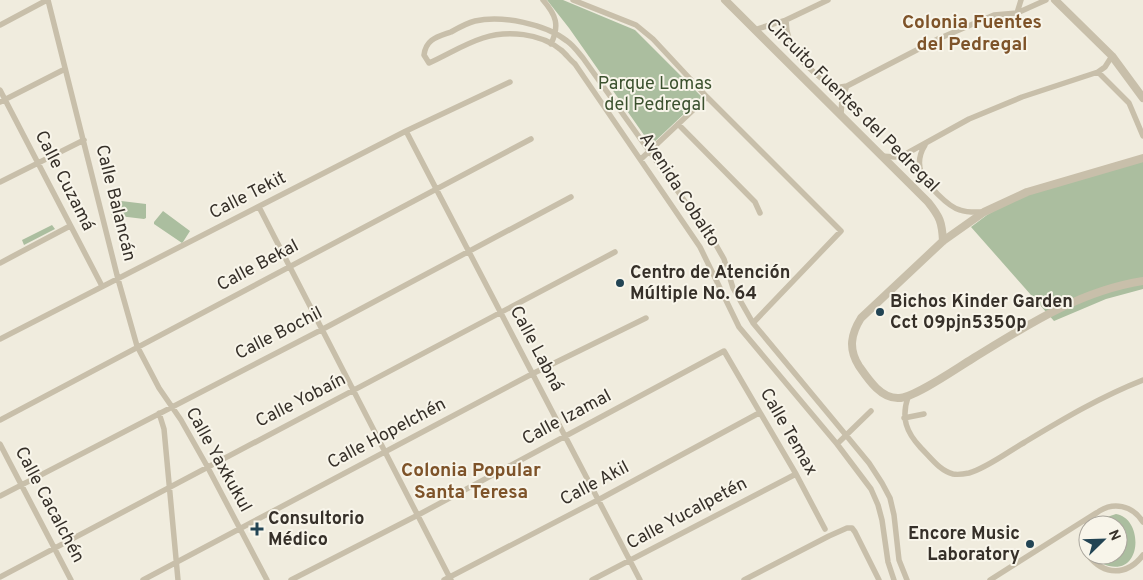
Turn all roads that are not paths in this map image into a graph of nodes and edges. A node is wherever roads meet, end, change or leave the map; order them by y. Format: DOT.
graph roads {
  1 [pos="47,0"];
  2 [pos="542,0"];
  3 [pos="573,0"];
  4 [pos="725,0"];
  5 [pos="828,0"];
  6 [pos="1021,0"];
  7 [pos="1046,0"];
  8 [pos="1055,0"];
  9 [pos="1017,12"];
  10 [pos="786,20"];
  11 [pos="0,25"];
  12 [pos="754,30"];
  13 [pos="556,33"];
  14 [pos="551,44"];
  15 [pos="1112,56"];
  16 [pos="65,69"];
  17 [pos="1098,72"];
  18 [pos="510,82"];
  19 [pos="847,86"];
  20 [pos="0,90"];
  21 [pos="707,96"];
  22 [pos="1143,98"];
  23 [pos="3,101"];
  24 [pos="841,116"];
  25 [pos="678,124"];
  26 [pos="406,131"];
  27 [pos="1143,136"];
  28 [pos="531,139"];
  29 [pos="84,140"];
  30 [pos="928,143"];
  31 [pos="650,152"];
  32 [pos="882,156"];
  33 [pos="1143,158"];
  34 [pos="641,159"];
  35 [pos="37,162"];
  36 [pos="0,182"];
  37 [pos="436,190"];
  38 [pos="571,197"];
  39 [pos="260,207"];
  40 [pos="984,212"];
  41 [pos="760,213"];
  42 [pos="70,226"];
  43 [pos="943,242"];
  44 [pos="468,250"];
  45 [pos="615,252"];
  46 [pos="0,263"];
  47 [pos="290,266"];
  48 [pos="118,279"];
  49 [pos="1143,282"];
  50 [pos="102,286"];
  51 [pos="500,313"];
  52 [pos="646,318"];
  53 [pos="753,323"];
  54 [pos="323,329"];
  55 [pos="0,340"];
  56 [pos="137,346"];
  57 [pos="724,350"];
  58 [pos="532,374"];
  59 [pos="1143,380"];
  60 [pos="354,390"];
  61 [pos="908,396"];
  62 [pos="171,407"];
  63 [pos="871,412"];
  64 [pos="159,413"];
  65 [pos="759,413"];
  66 [pos="924,414"];
  67 [pos="904,418"];
  68 [pos="0,420"];
  69 [pos="846,435"];
  70 [pos="565,437"];
  71 [pos="0,444"];
  72 [pos="837,444"];
  73 [pos="385,452"];
  74 [pos="207,466"];
  75 [pos="796,474"];
  76 [pos="21,485"];
  77 [pos="169,488"];
  78 [pos="0,496"];
  79 [pos="598,500"];
  80 [pos="1096,513"];
  81 [pos="418,515"];
  82 [pos="1143,522"];
  83 [pos="239,528"];
  84 [pos="825,529"];
  85 [pos="55,548"];
  86 [pos="1143,555"];
  87 [pos="630,560"];
  88 [pos="176,563"];
  89 [pos="1098,565"];
  90 [pos="0,577"];
  91 [pos="448,579"];
  92 [pos="71,580"];
  93 [pos="143,580"];
  94 [pos="178,580"];
  95 [pos="267,580"];
  96 [pos="291,580"];
  97 [pos="592,580"];
  98 [pos="640,580"];
  99 [pos="744,580"];
  100 [pos="879,580"];
  101 [pos="894,580"];
  102 [pos="907,580"];
  103 [pos="990,580"];
  1 -- 11 [label="street"];
  1 -- 16 [label="street, Calle Balancán"];
  2 -- 13 [label="street"];
  3 -- 21 [label="street"];
  4 -- 12 [label="street, Circuito Fuentes del Pedregal"];
  5 -- 10 [label="street"];
  6 -- 9 [label="street"];
  7 -- 9 [label="street"];
  8 -- 15 [label="street"];
  9 -- 19 [label="street"];
  10 -- 12 [label="street"];
  10 -- 19 [label="street"];
  12 -- 24 [label="street, Circuito Fuentes del Pedregal"];
  13 -- 14 [label="street"];
  13 -- 14 [label="street, Avenida Cobalto"];
  13 -- 31 [label="street, Avenida Cobalto"];
  14 -- 34 [label="street, Avenida Cobalto"];
  15 -- 17 [label="street"];
  15 -- 22 [label="street"];
  16 -- 23 [label="street"];
  16 -- 29 [label="street, Calle Balancán"];
  17 -- 27 [label="street"];
  17 -- 30 [label="street"];
  18 -- 26 [label="street, Calle Tekit"];
  19 -- 24 [label="street"];
  20 -- 23 [label="street, Calle Cuzamá"];
  21 -- 25 [label="street"];
  21 -- 53 [label="street"];
  23 -- 35 [label="street, Calle Cuzamá"];
  24 -- 32 [label="street, Circuito Fuentes del Pedregal"];
  25 -- 31 [label="street"];
  25 -- 41 [label="street"];
  26 -- 37 [label="street, Calle Labná"];
  26 -- 39 [label="street, Calle Tekit"];
  28 -- 37 [label="street, Calle Bekal"];
  29 -- 35 [label="street"];
  29 -- 48 [label="street, Calle Balancán"];
  30 -- 32 [label="street"];
  30 -- 40 [label="street"];
  31 -- 34 [label="street"];
  31 -- 53 [label="street, Avenida Cobalto"];
  32 -- 43 [label="street, Circuito Fuentes del Pedregal"];
  33 -- 40 [label="street"];
  34 -- 72 [label="street, Avenida Cobalto"];
  35 -- 36 [label="street"];
  35 -- 42 [label="street, Calle Cuzamá"];
  37 -- 44 [label="street, Calle Labná"];
  37 -- 47 [label="street, Calle Bekal"];
  38 -- 44 [label="street, Calle Bochil"];
  39 -- 47 [label="street"];
  39 -- 48 [label="street, Calle Tekit"];
  40 -- 43 [label="street"];
  42 -- 46 [label="street"];
  42 -- 50 [label="street, Calle Cuzamá"];
  43 -- 61 [label="street"];
  44 -- 51 [label="street, Calle Labná"];
  44 -- 54 [label="street, Calle Bochil"];
  45 -- 51 [label="street, Calle Yobaín"];
  47 -- 54 [label="street"];
  47 -- 56 [label="street, Calle Bekal"];
  48 -- 50 [label="street, Calle Tekit"];
  48 -- 56 [label="street, Calle Balancán"];
  49 -- 61 [label="street"];
  50 -- 55 [label="street, Calle Tekit"];
  51 -- 58 [label="street, Calle Labná"];
  51 -- 60 [label="street, Calle Yobaín"];
  52 -- 58 [label="street, Calle Hopelchén"];
  53 -- 69 [label="street, Avenida Cobalto"];
  54 -- 60 [label="street"];
  54 -- 62 [label="street, Calle Bochil"];
  56 -- 62 [label="street, Calle Balancán"];
  56 -- 68 [label="street, Calle Bekal"];
  57 -- 65 [label="street, Calle Temax"];
  57 -- 70 [label="street, Calle Izamal"];
  58 -- 70 [label="street, Calle Labná"];
  58 -- 73 [label="street, Calle Hopelchén"];
  59 -- 67 [label="street"];
  60 -- 73 [label="street"];
  60 -- 74 [label="street, Calle Yobaín"];
  61 -- 67 [label="street"];
  62 -- 64 [label="street, Calle Bochil"];
  62 -- 74 [label="street, Calle Yaxkukul"];
  63 -- 69 [label="street"];
  64 -- 76 [label="street, Calle Bochil"];
  64 -- 77 [label="street"];
  65 -- 75 [label="street, Calle Temax"];
  65 -- 79 [label="street, Calle Akil"];
  66 -- 67 [label="street"];
  69 -- 72 [label="street"];
  69 -- 102 [label="street, Avenida Cobalto"];
  70 -- 79 [label="street, Calle Labná"];
  70 -- 81 [label="street, Calle Izamal"];
  71 -- 76 [label="street, Calle Cacalchén"];
  72 -- 101 [label="street, Avenida Cobalto"];
  73 -- 81 [label="street"];
  73 -- 83 [label="street, Calle Hopelchén"];
  74 -- 77 [label="street, Calle Yobaín"];
  74 -- 83 [label="street, Calle Yaxkukul"];
  75 -- 84 [label="street, Calle Temax"];
  75 -- 87 [label="street, Calle Yucalpetén"];
  76 -- 78 [label="street, Calle Bochil"];
  76 -- 85 [label="street, Calle Cacalchén"];
  77 -- 85 [label="street, Calle Yobaín"];
  77 -- 88 [label="street"];
  79 -- 87 [label="street, Calle Labná"];
  79 -- 91 [label="street, Calle Akil"];
  80 -- 82 [label="street"];
  80 -- 103 [label="street"];
  81 -- 91 [label="street"];
  81 -- 96 [label="street, Calle Izamal"];
  83 -- 88 [label="street, Calle Hopelchén"];
  83 -- 95 [label="street, Calle Yaxkukul"];
  85 -- 90 [label="street, Calle Yobaín"];
  85 -- 92 [label="street, Calle Cacalchén"];
  86 -- 89 [label="street"];
  87 -- 97 [label="street, Calle Yucalpetén"];
  87 -- 98 [label="street, Calle Labná"];
  88 -- 93 [label="street, Calle Hopelchén"];
  88 -- 94 [label="street"];
  99 -- 100 [label="street"];
}
